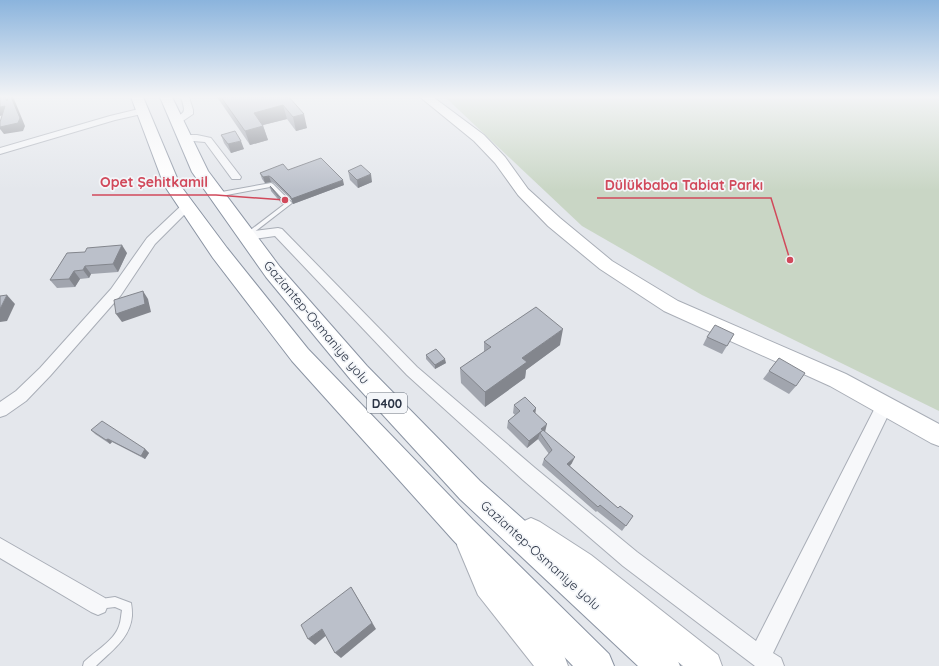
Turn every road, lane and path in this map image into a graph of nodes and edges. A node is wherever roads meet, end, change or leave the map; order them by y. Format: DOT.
graph roads {
  1 [pos="78,128"];
  2 [pos="150,128"];
  3 [pos="466,128"];
  4 [pos="181,130"];
  5 [pos="0,151"];
  6 [pos="236,177"];
  7 [pos="216,195"];
  8 [pos="187,206"];
  9 [pos="246,236"];
  10 [pos="885,405"];
  11 [pos="0,410"];
  12 [pos="939,436"];
  13 [pos="470,490"];
  14 [pos="463,530"];
  15 [pos="0,547"];
  16 [pos="98,604"];
  17 [pos="766,661"];
  18 [pos="88,666"];
  19 [pos="553,666"];
  20 [pos="597,666"];
  21 [pos="663,666"];
  22 [pos="707,666"];
  1 -- 5 [label="street"];
  2 -- 8 [label="highway, D400"];
  3 -- 10 [label="street"];
  4 -- 6 [label="street"];
  4 -- 7 [label="highway, Gaziantep-Osmaniye yolu / D400"];
  7 -- 9 [label="highway, Gaziantep-Osmaniye yolu / D400"];
  7 -- 9 [label="lane"];
  8 -- 11 [label="street"];
  8 -- 14 [label="highway, D400"];
  9 -- 13 [label="highway, Gaziantep-Osmaniye yolu / D400"];
  9 -- 17 [label="street"];
  10 -- 12 [label="street"];
  10 -- 17 [label="street"];
  13 -- 21 [label="highway, Gaziantep-Osmaniye yolu / D400"];
  13 -- 22 [label="street"];
  14 -- 19 [label="street"];
  14 -- 20 [label="highway, D400"];
  15 -- 16 [label="street"];
  16 -- 18 [label="lane"];
}
